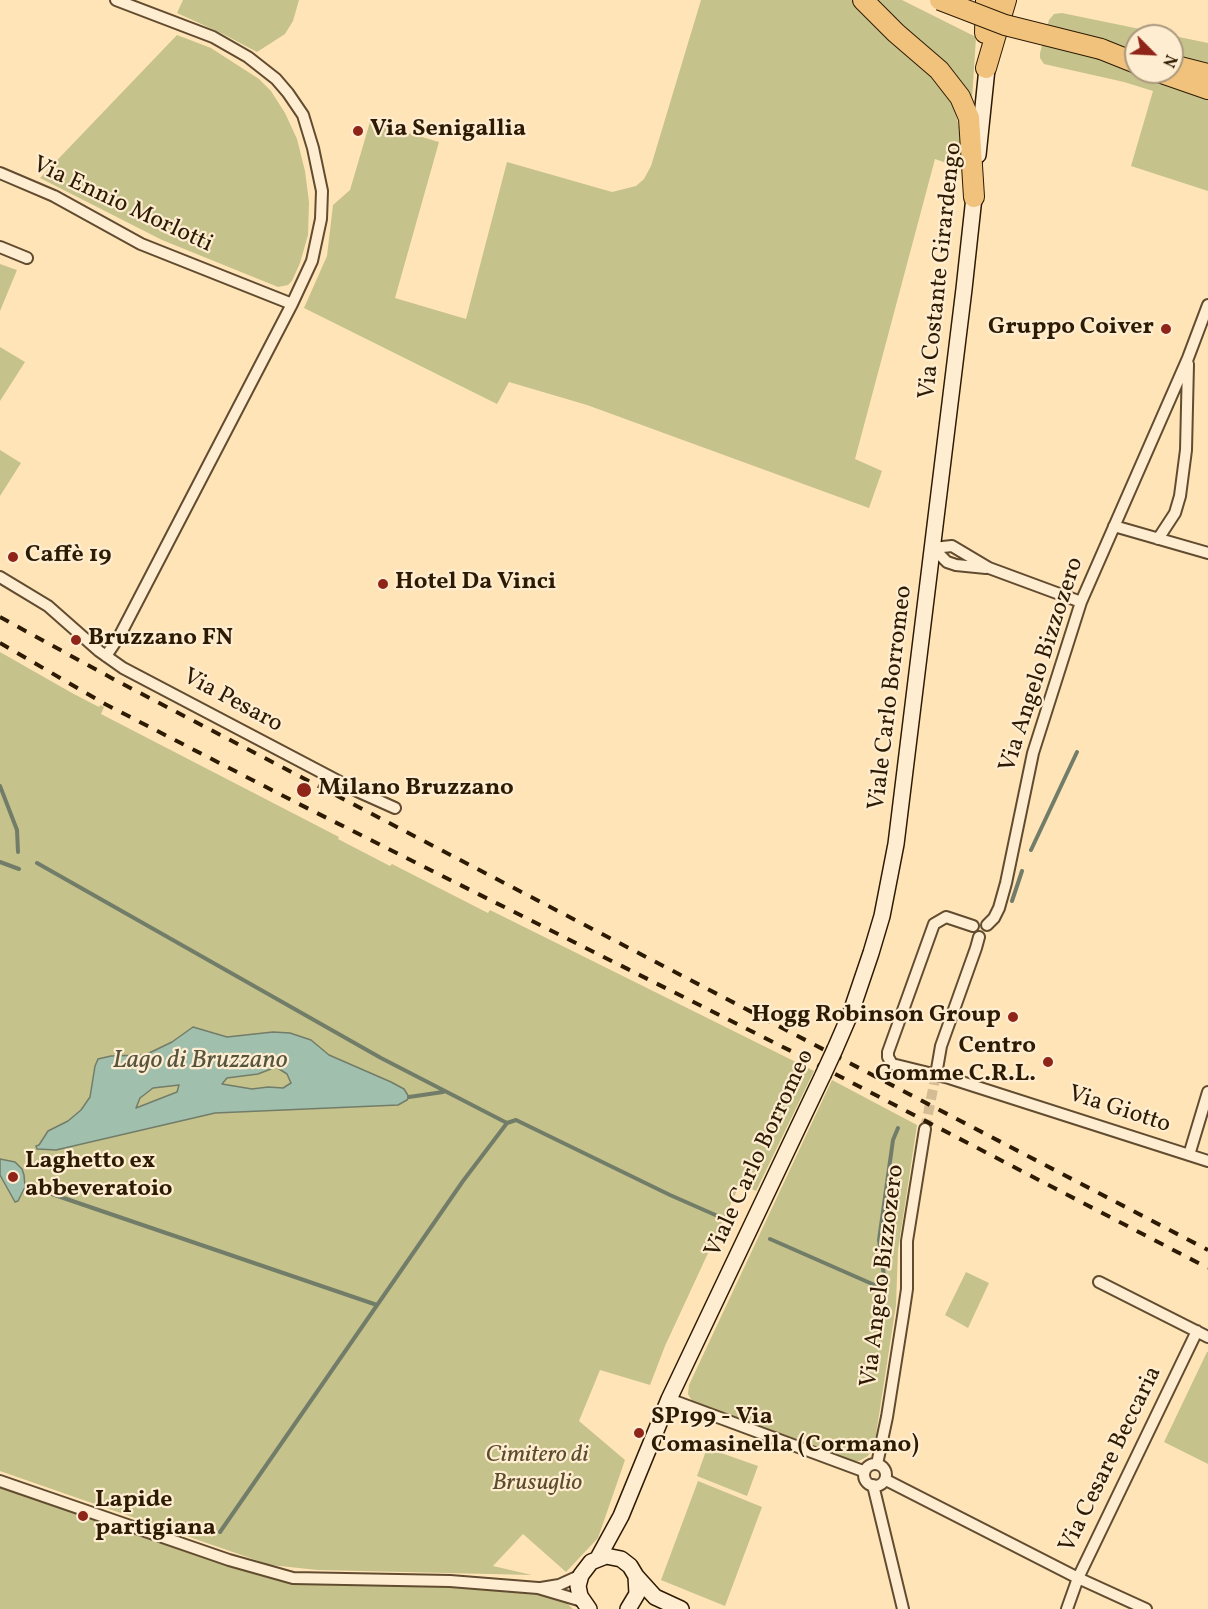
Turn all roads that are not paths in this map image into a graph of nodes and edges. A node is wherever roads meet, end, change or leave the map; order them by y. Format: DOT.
graph roads {
  1 [pos="116,0"];
  2 [pos="863,0"];
  3 [pos="940,0"];
  4 [pos="986,0"];
  5 [pos="997,0"];
  6 [pos="1006,0"];
  7 [pos="1101,49"];
  8 [pos="1124,53"];
  9 [pos="1124,58"];
  10 [pos="1184,58"];
  11 [pos="1208,60"];
  12 [pos="986,68"];
  13 [pos="1184,68"];
  14 [pos="1208,74"];
  15 [pos="1184,81"];
  16 [pos="1208,89"];
  17 [pos="0,173"];
  18 [pos="974,197"];
  19 [pos="0,247"];
  20 [pos="27,258"];
  21 [pos="292,304"];
  22 [pos="1208,305"];
  23 [pos="1188,357"];
  24 [pos="1114,526"];
  25 [pos="1158,539"];
  26 [pos="933,548"];
  27 [pos="1208,553"];
  28 [pos="989,568"];
  29 [pos="0,577"];
  30 [pos="1081,602"];
  31 [pos="106,656"];
  32 [pos="395,808"];
  33 [pos="987,925"];
  34 [pos="973,926"];
  35 [pos="979,937"];
  36 [pos="937,1069"];
  37 [pos="1208,1092"];
  38 [pos="925,1129"];
  39 [pos="1189,1155"];
  40 [pos="1208,1161"];
  41 [pos="1099,1282"];
  42 [pos="1197,1332"];
  43 [pos="1208,1337"];
  44 [pos="669,1399"];
  45 [pos="877,1464"];
  46 [pos="863,1471"];
  47 [pos="886,1480"];
  48 [pos="0,1481"];
  49 [pos="873,1485"];
  50 [pos="621,1516"];
  51 [pos="598,1558"];
  52 [pos="621,1559"];
  53 [pos="581,1575"];
  54 [pos="636,1576"];
  55 [pos="1078,1578"];
  56 [pos="538,1588"];
  57 [pos="665,1603"];
  58 [pos="585,1606"];
  59 [pos="628,1609"];
  60 [pos="681,1609"];
  61 [pos="903,1609"];
  62 [pos="1067,1609"];
  63 [pos="1146,1609"];
  1 -- 21 [label="street"];
  2 -- 18 [label="highway"];
  3 -- 7 [label="highway, bridge"];
  4 -- 12 [label="highway"];
  5 -- 12 [label="street, Via Costante Girardengo"];
  6 -- 12 [label="highway"];
  7 -- 8 [label="highway"];
  7 -- 9 [label="highway"];
  10 -- 11 [label="highway"];
  12 -- 18 [label="street, Via Costante Girardengo"];
  13 -- 14 [label="highway"];
  15 -- 16 [label="highway"];
  17 -- 21 [label="street, Via Ennio Morlotti"];
  18 -- 26 [label="street, Via Costante Girardengo"];
  19 -- 20 [label="street"];
  21 -- 31 [label="street"];
  22 -- 23 [label="street, Via Angelo Bizzozero"];
  23 -- 24 [label="street, Via Angelo Bizzozero"];
  23 -- 25 [label="street, Via Angelo Bizzozero"];
  24 -- 25 [label="street"];
  24 -- 30 [label="street, Via Angelo Bizzozero"];
  25 -- 27 [label="street"];
  26 -- 28 [label="street"];
  26 -- 28 [label="street"];
  26 -- 44 [label="street, Viale Carlo Borromeo, bridge"];
  28 -- 30 [label="street"];
  29 -- 31 [label="street, Via Pesaro"];
  30 -- 33 [label="street, Via Angelo Bizzozero"];
  31 -- 32 [label="street, Via Pesaro"];
  33 -- 34 [label="street"];
  33 -- 35 [label="street"];
  34 -- 35 [label="street"];
  34 -- 39 [label="street, Via Giotto"];
  35 -- 36 [label="street"];
  37 -- 39 [label="street"];
  38 -- 45 [label="street, Via Angelo Bizzozero"];
  39 -- 40 [label="street, Via Giotto"];
  41 -- 42 [label="street"];
  42 -- 43 [label="street"];
  42 -- 55 [label="street, Via Cesare Beccaria"];
  44 -- 46 [label="street"];
  44 -- 50 [label="street, Viale Carlo Borromeo"];
  45 -- 46 [label="street"];
  45 -- 47 [label="street"];
  46 -- 49 [label="street"];
  47 -- 49 [label="street"];
  47 -- 55 [label="street"];
  48 -- 56 [label="street"];
  49 -- 61 [label="street"];
  50 -- 51 [label="street, Viale Carlo Borromeo"];
  50 -- 52 [label="street, Viale Carlo Borromeo"];
  51 -- 52 [label="street"];
  51 -- 53 [label="street, Viale Carlo Borromeo"];
  52 -- 54 [label="street"];
  53 -- 56 [label="street"];
  53 -- 58 [label="street"];
  54 -- 57 [label="street"];
  54 -- 59 [label="street"];
  55 -- 62 [label="street, Via Cesare Beccaria"];
  55 -- 63 [label="street"];
  56 -- 58 [label="street"];
  57 -- 59 [label="street"];
  57 -- 60 [label="street"];
}
